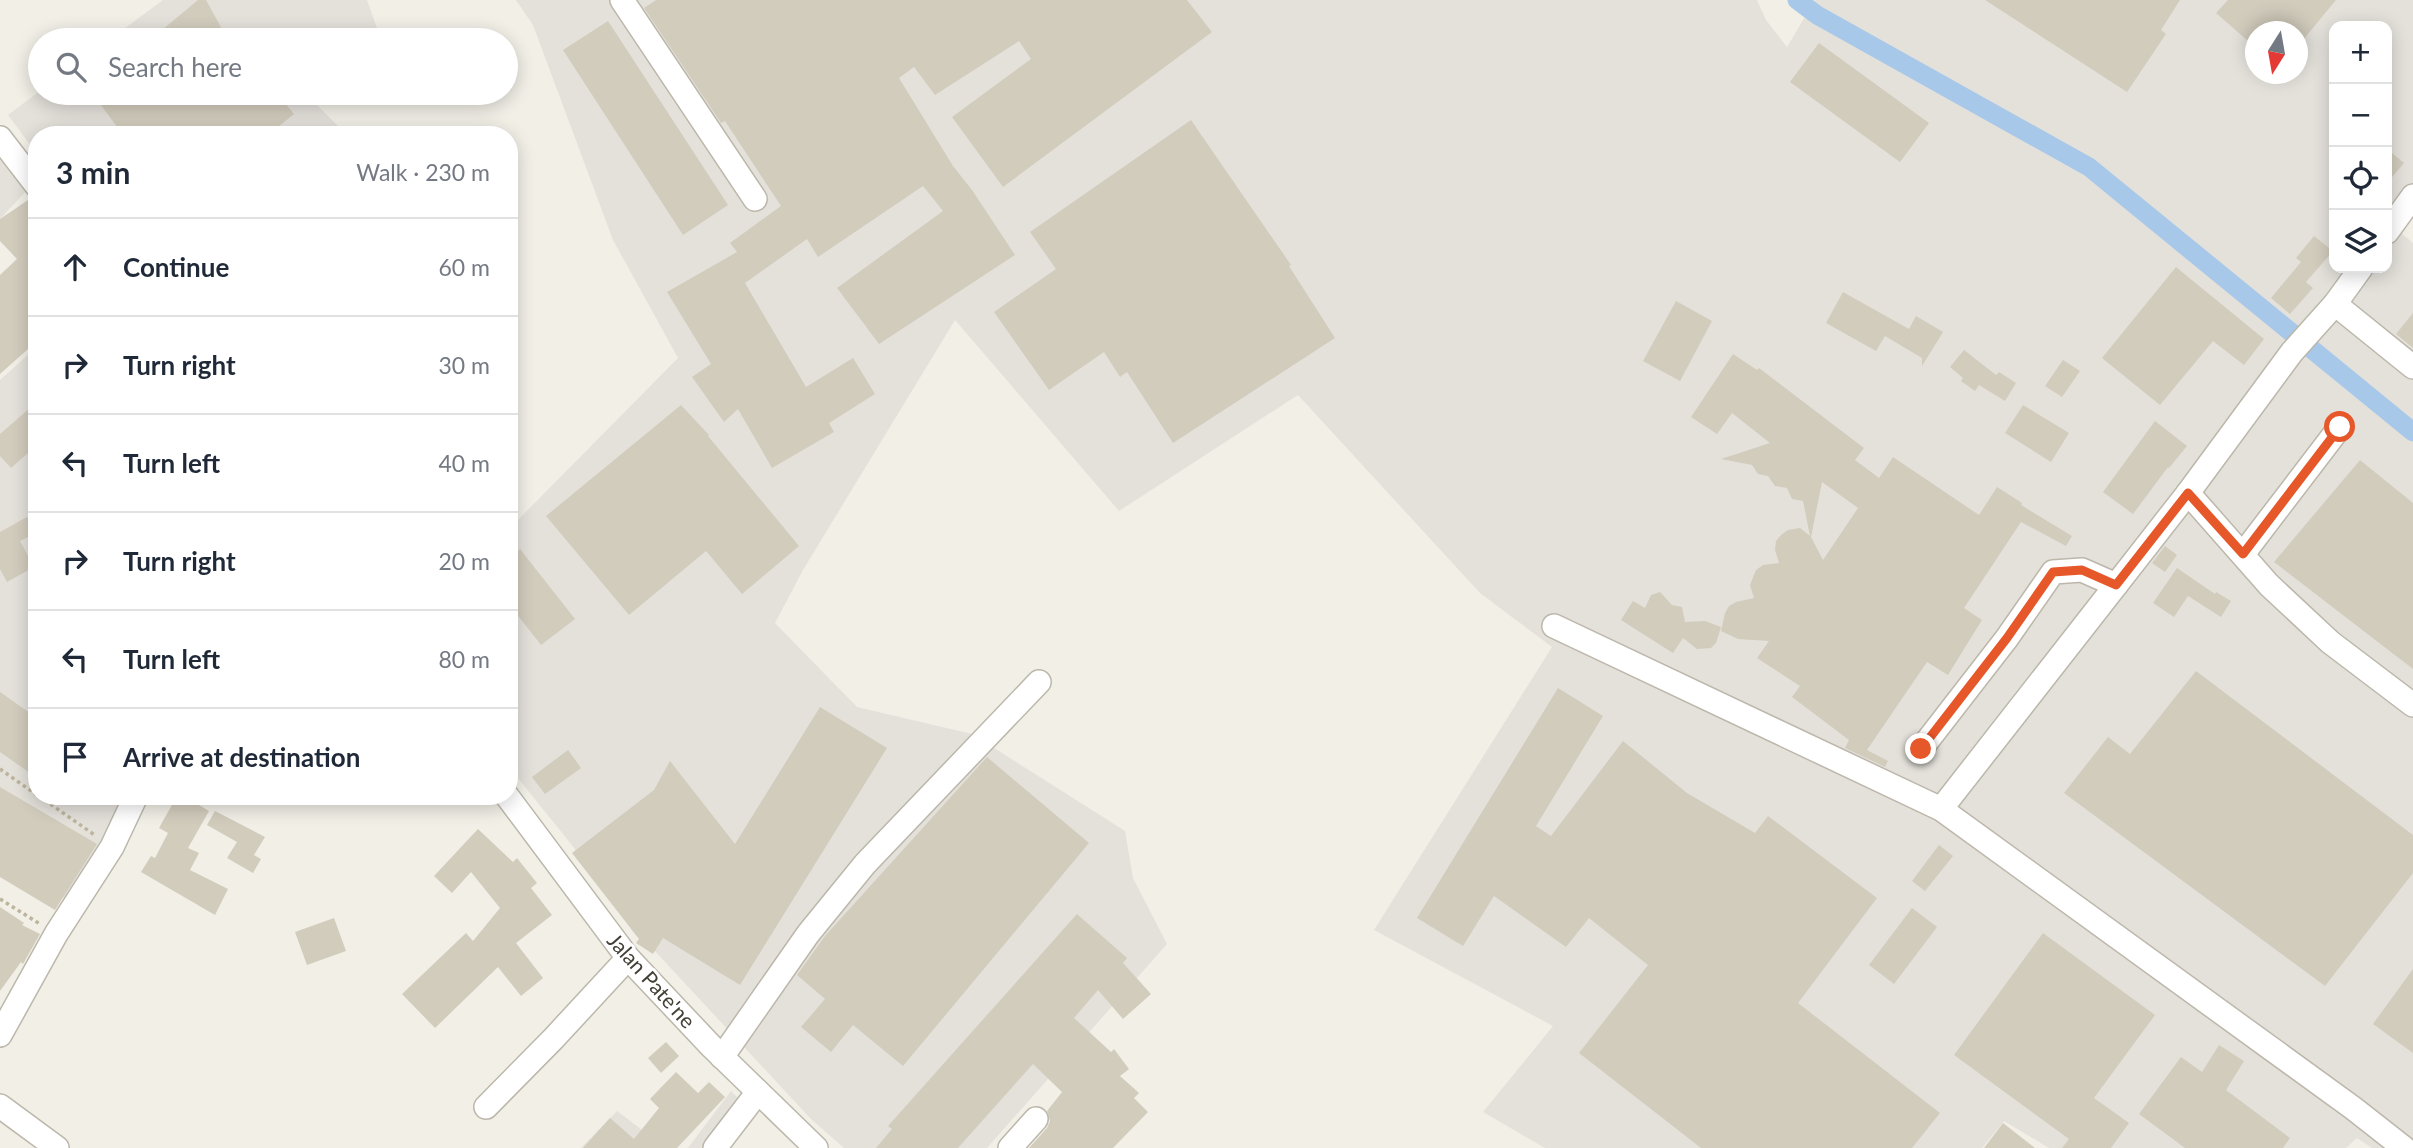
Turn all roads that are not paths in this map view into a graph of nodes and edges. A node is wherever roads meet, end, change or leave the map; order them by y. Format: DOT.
graph roads {
  1 [pos="622,0"];
  2 [pos="0,138"];
  3 [pos="28,175"];
  4 [pos="2413,196"];
  5 [pos="755,199"];
  6 [pos="2392,225"];
  7 [pos="2357,273"];
  8 [pos="2335,304"];
  9 [pos="2413,367"];
  10 [pos="2340,427"];
  11 [pos="2188,493"];
  12 [pos="2243,554"];
  13 [pos="2116,585"];
  14 [pos="1554,626"];
  15 [pos="1039,682"];
  16 [pos="2413,705"];
  17 [pos="1921,749"];
  18 [pos="132,805"];
  19 [pos="514,805"];
  20 [pos="1941,809"];
  21 [pos="628,958"];
  22 [pos="0,1035"];
  23 [pos="722,1056"];
  24 [pos="758,1092"];
  25 [pos="0,1106"];
  26 [pos="486,1107"];
  27 [pos="1036,1118"];
  28 [pos="57,1148"];
  29 [pos="715,1148"];
  30 [pos="816,1148"];
  31 [pos="1010,1148"];
  32 [pos="2404,1148"];
  1 -- 5 [label="street"];
  2 -- 3 [label="street"];
  4 -- 6 [label="street"];
  7 -- 8 [label="street"];
  8 -- 9 [label="street"];
  8 -- 11 [label="street"];
  10 -- 12 [label="street"];
  11 -- 12 [label="street"];
  11 -- 13 [label="street"];
  12 -- 16 [label="street"];
  13 -- 17 [label="street"];
  13 -- 20 [label="street"];
  14 -- 20 [label="street"];
  15 -- 23 [label="street"];
  18 -- 22 [label="street"];
  19 -- 21 [label="street, Jalan Pate'ne"];
  20 -- 32 [label="street"];
  21 -- 23 [label="street, Jalan Pate'ne"];
  21 -- 26 [label="street"];
  23 -- 24 [label="street, Jalan Pate'ne"];
  24 -- 29 [label="street"];
  24 -- 30 [label="street, Jalan Pate'ne"];
  25 -- 28 [label="street"];
  27 -- 31 [label="street"];
}
